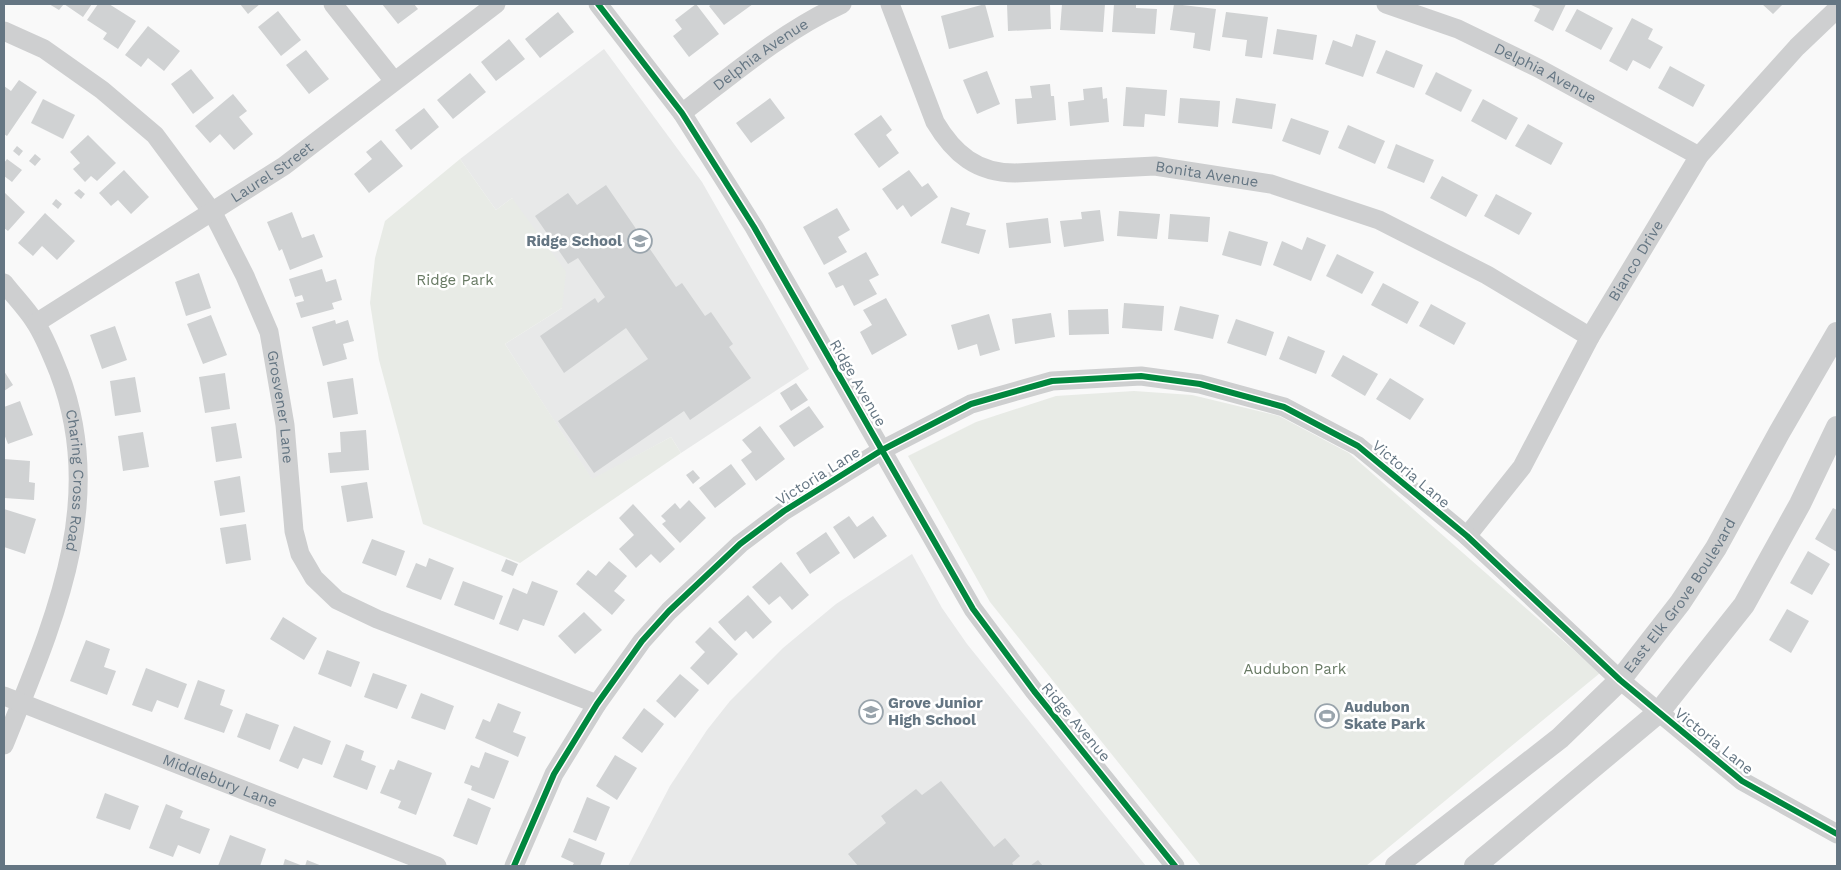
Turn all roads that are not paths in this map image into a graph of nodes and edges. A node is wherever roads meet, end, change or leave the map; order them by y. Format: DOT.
graph roads {
  1 [pos="333,4"];
  2 [pos="496,4"];
  3 [pos="598,4"];
  4 [pos="842,4"];
  5 [pos="890,4"];
  6 [pos="1386,4"];
  7 [pos="1837,9"];
  8 [pos="4,31"];
  9 [pos="394,81"];
  10 [pos="682,113"];
  11 [pos="1699,156"];
  12 [pos="213,213"];
  13 [pos="4,283"];
  14 [pos="36,322"];
  15 [pos="1837,333"];
  16 [pos="1590,337"];
  17 [pos="1837,427"];
  18 [pos="882,450"];
  19 [pos="1467,536"];
  20 [pos="1620,680"];
  21 [pos="12,699"];
  22 [pos="597,704"];
  23 [pos="1659,712"];
  24 [pos="4,745"];
  25 [pos="1837,834"];
  26 [pos="437,866"];
  27 [pos="514,866"];
  28 [pos="1175,866"];
  29 [pos="1396,866"];
  30 [pos="1475,866"];
  1 -- 9 [label="street"];
  2 -- 9 [label="street, Laurel Street"];
  3 -- 10 [label="street, Ridge Avenue"];
  4 -- 10 [label="street, Delphia Avenue"];
  5 -- 16 [label="street, Bonita Avenue"];
  6 -- 11 [label="street, Delphia Avenue"];
  7 -- 11 [label="street, Bianco Drive"];
  8 -- 12 [label="street, Grosvener Lane"];
  9 -- 12 [label="street, Laurel Street"];
  10 -- 18 [label="street, Ridge Avenue"];
  11 -- 16 [label="street, Bianco Drive"];
  12 -- 14 [label="street, Laurel Street"];
  12 -- 22 [label="street, Grosvener Lane"];
  13 -- 14 [label="street, Charing Cross Road"];
  14 -- 21 [label="street, Charing Cross Road"];
  15 -- 20 [label="street, East Elk Grove Boulevard"];
  16 -- 19 [label="street, Bianco Drive"];
  17 -- 23 [label="street"];
  18 -- 19 [label="street, Victoria Lane"];
  18 -- 22 [label="street, Victoria Lane"];
  18 -- 28 [label="street, Ridge Avenue"];
  19 -- 20 [label="street, Victoria Lane"];
  20 -- 23 [label="street, Victoria Lane"];
  20 -- 29 [label="street, East Elk Grove Boulevard"];
  21 -- 24 [label="street, Charing Cross Road"];
  21 -- 26 [label="street, Middlebury Lane"];
  22 -- 27 [label="street, Victoria Lane"];
  23 -- 25 [label="street, Victoria Lane"];
  23 -- 30 [label="street"];
}
